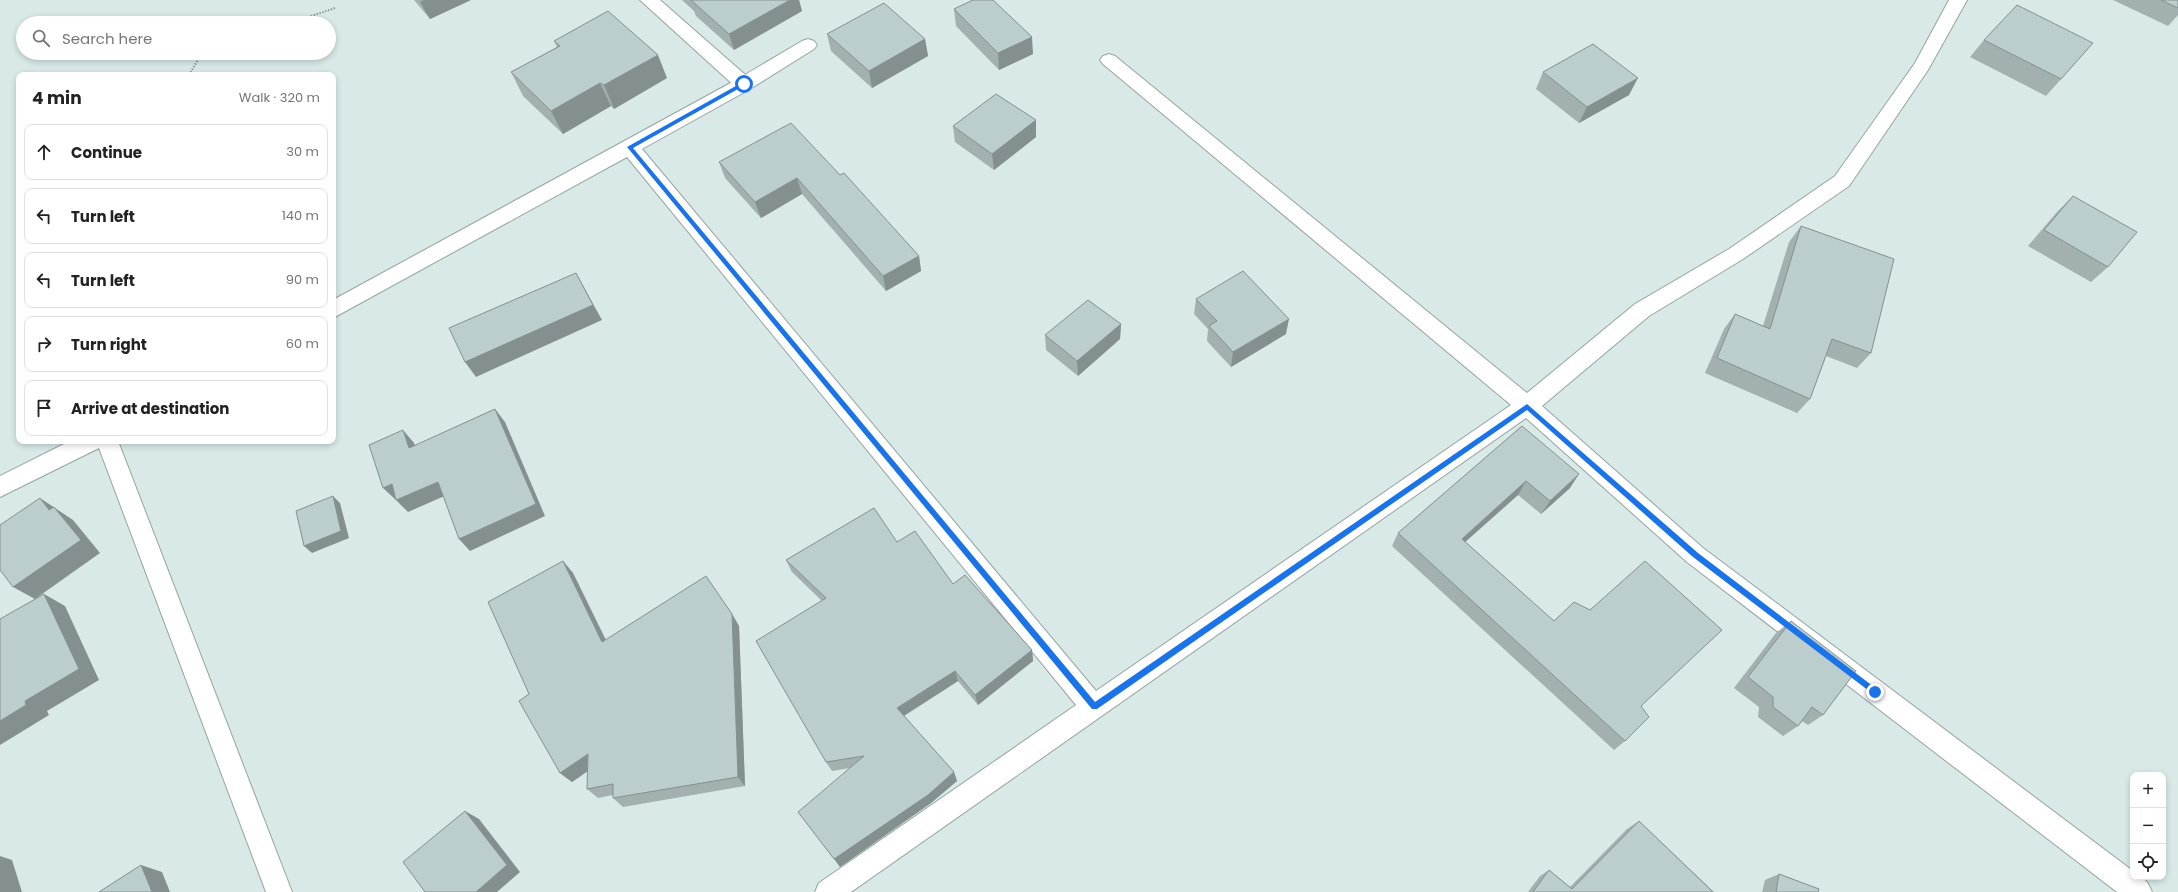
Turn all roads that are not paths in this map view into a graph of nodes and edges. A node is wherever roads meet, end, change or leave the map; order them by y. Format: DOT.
graph roads {
  1 [pos="649,0"];
  2 [pos="1958,0"];
  3 [pos="808,45"];
  4 [pos="1109,60"];
  5 [pos="744,84"];
  6 [pos="630,147"];
  7 [pos="336,308"];
  8 [pos="1527,406"];
  9 [pos="85,444"];
  10 [pos="109,444"];
  11 [pos="0,487"];
  12 [pos="1094,707"];
  13 [pos="279,892"];
  14 [pos="828,892"];
  15 [pos="2139,892"];
  1 -- 5 [label="street"];
  2 -- 8 [label="street"];
  3 -- 5 [label="street"];
  4 -- 8 [label="street"];
  5 -- 6 [label="street"];
  6 -- 7 [label="street"];
  6 -- 12 [label="street"];
  8 -- 12 [label="street"];
  8 -- 15 [label="street"];
  9 -- 11 [label="street"];
  10 -- 13 [label="street"];
  12 -- 14 [label="street"];
}
